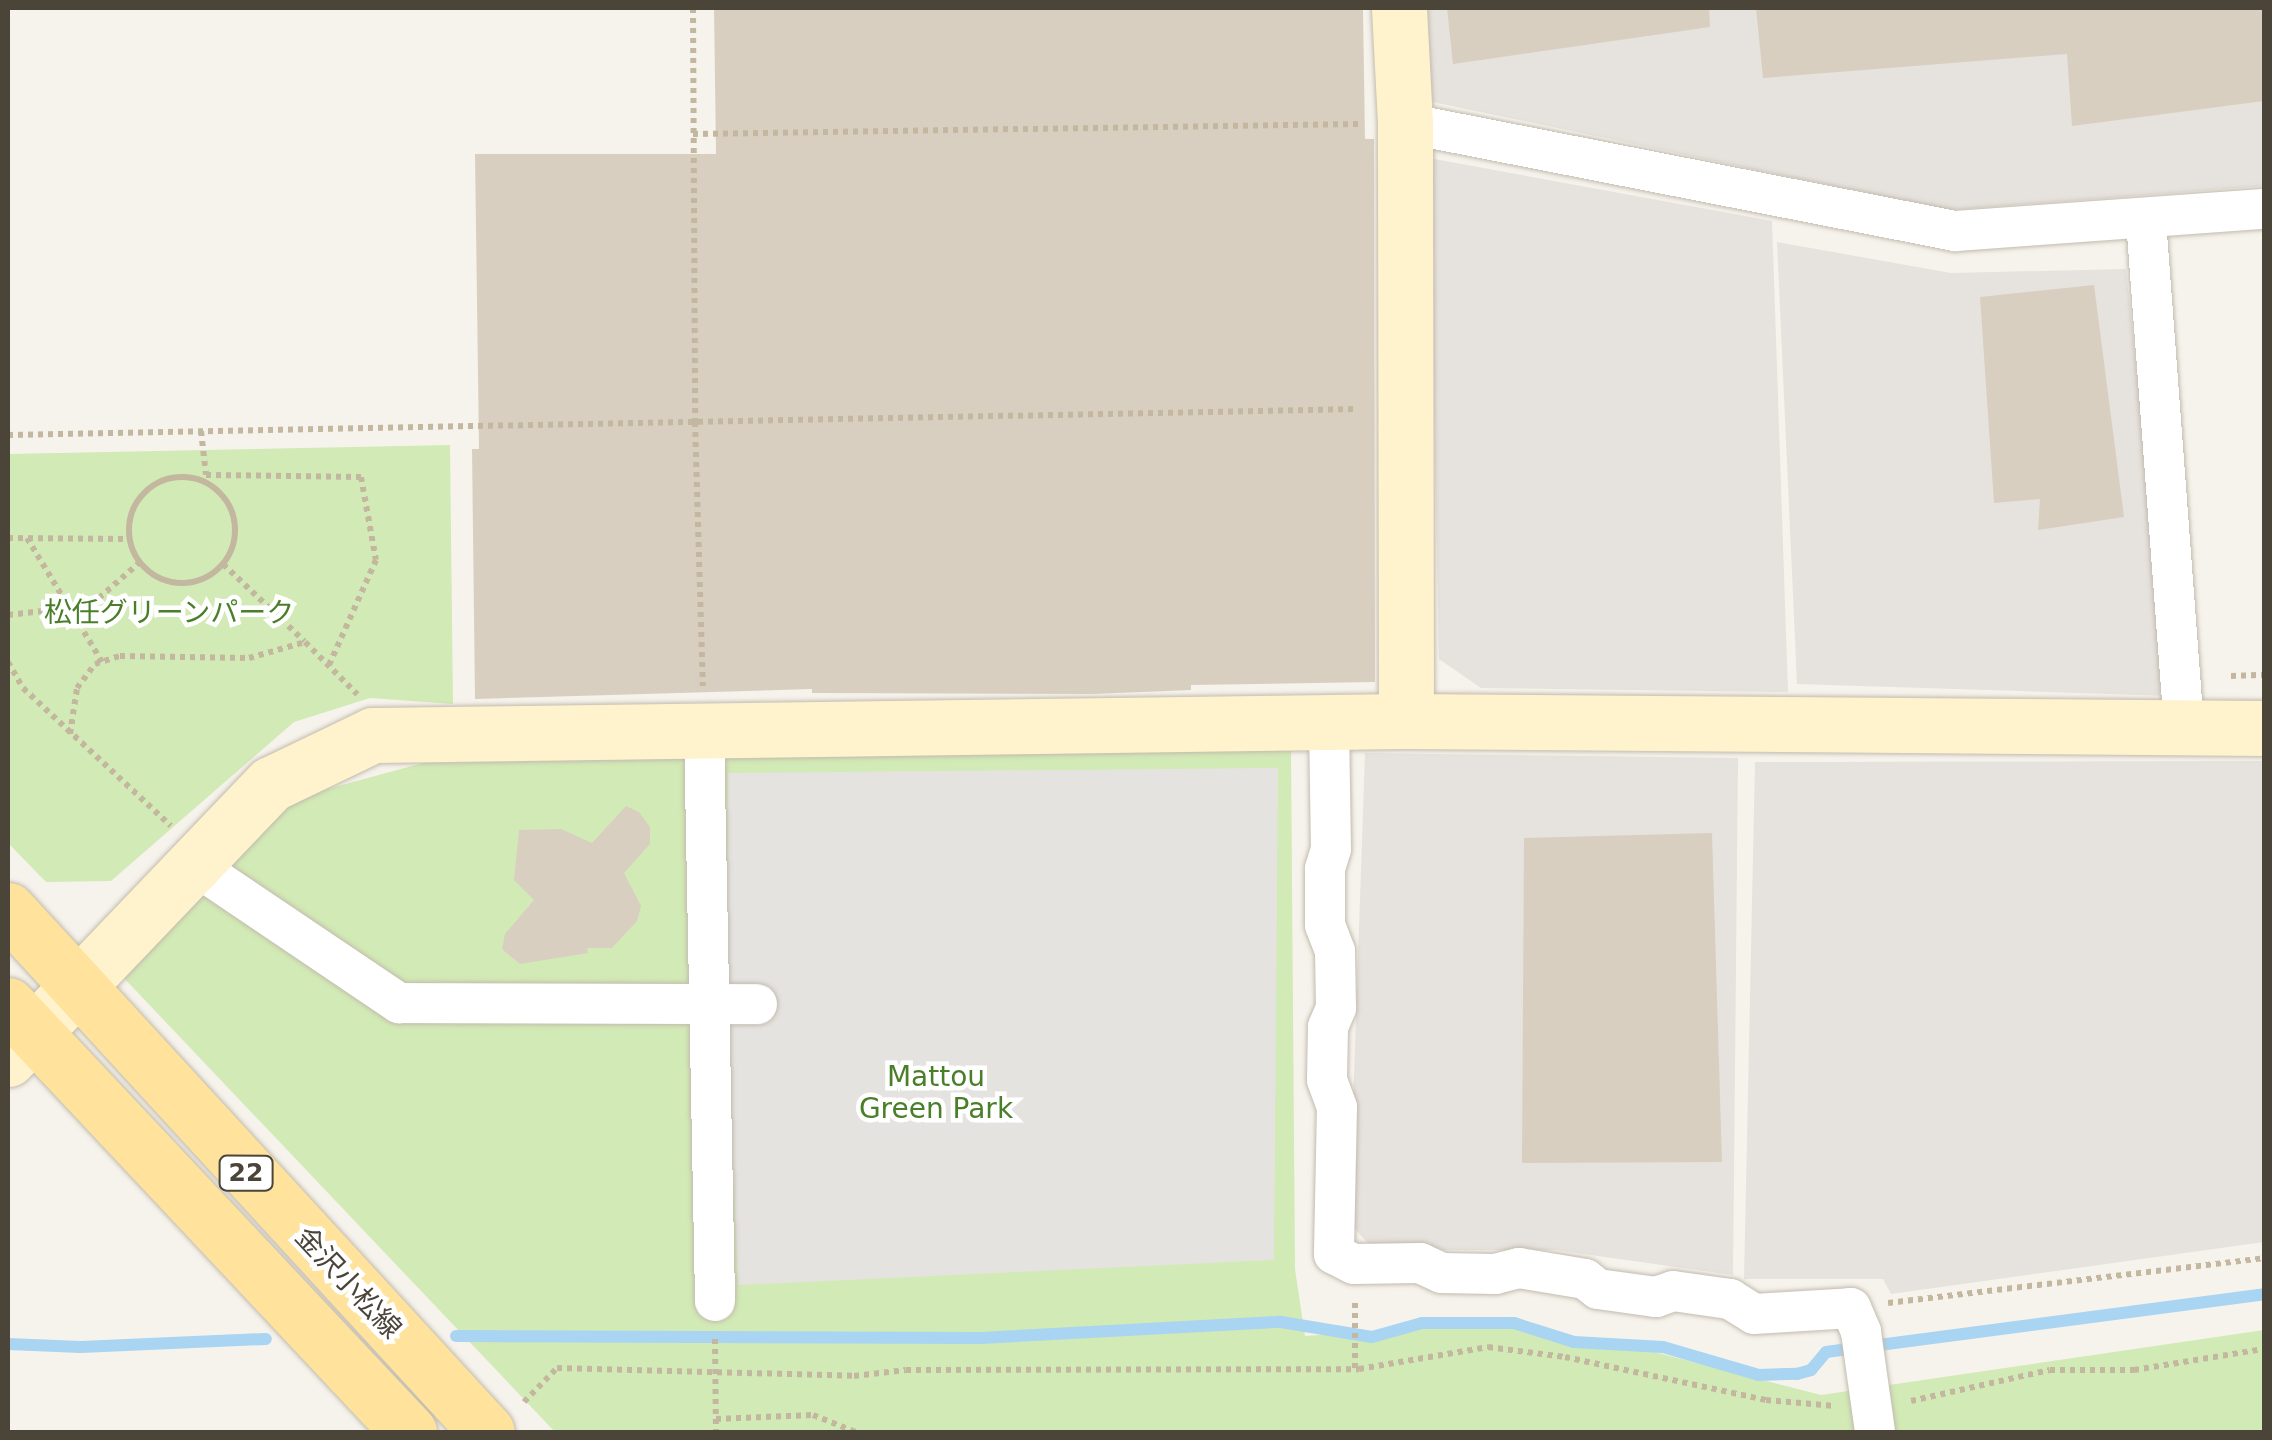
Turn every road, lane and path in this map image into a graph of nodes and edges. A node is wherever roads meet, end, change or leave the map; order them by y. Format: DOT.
graph roads {
  1 [pos="692,8"];
  2 [pos="1399,8"];
  3 [pos="1405,123"];
  4 [pos="693,134"];
  5 [pos="2264,209"];
  6 [pos="2146,220"];
  7 [pos="1404,408"];
  8 [pos="695,422"];
  9 [pos="201,431"];
  10 [pos="8,435"];
  11 [pos="206,479"];
  12 [pos="8,538"];
  13 [pos="27,538"];
  14 [pos="130,539"];
  15 [pos="140,562"];
  16 [pos="222,564"];
  17 [pos="69,608"];
  18 [pos="8,615"];
  19 [pos="305,642"];
  20 [pos="8,662"];
  21 [pos="102,662"];
  22 [pos="328,665"];
  23 [pos="1406,721"];
  24 [pos="1330,722"];
  25 [pos="2184,728"];
  26 [pos="2264,728"];
  27 [pos="704,731"];
  28 [pos="70,734"];
  29 [pos="397,735"];
  30 [pos="201,862"];
  31 [pos="8,910"];
  32 [pos="78,985"];
  33 [pos="757,1004"];
  34 [pos="710,1005"];
  35 [pos="16,1032"];
  36 [pos="2264,1258"];
  37 [pos="715,1301"];
  38 [pos="1354,1319"];
  39 [pos="1856,1320"];
  40 [pos="2264,1349"];
  41 [pos="716,1363"];
  42 [pos="1355,1369"];
  43 [pos="717,1372"];
  44 [pos="1872,1410"];
  45 [pos="506,1417"];
  46 [pos="716,1419"];
  47 [pos="409,1432"];
  48 [pos="716,1432"];
  49 [pos="856,1432"];
  1 -- 4 [label="path"];
  2 -- 3 [label="street"];
  3 -- 4 [label="path"];
  3 -- 6 [label="street"];
  3 -- 7 [label="street"];
  4 -- 8 [label="path"];
  5 -- 6 [label="street"];
  6 -- 25 [label="street"];
  7 -- 8 [label="path"];
  7 -- 23 [label="street"];
  8 -- 9 [label="path"];
  8 -- 27 [label="path"];
  9 -- 10 [label="path"];
  9 -- 11 [label="path"];
  11 -- 14 [label="path"];
  11 -- 16 [label="path"];
  11 -- 22 [label="path"];
  12 -- 13 [label="path"];
  13 -- 14 [label="path"];
  13 -- 17 [label="path"];
  14 -- 15 [label="path"];
  15 -- 16 [label="path"];
  15 -- 17 [label="path"];
  16 -- 19 [label="path"];
  17 -- 18 [label="path"];
  17 -- 21 [label="path"];
  19 -- 21 [label="path"];
  19 -- 22 [label="path"];
  20 -- 28 [label="path"];
  21 -- 28 [label="path"];
  22 -- 29 [label="path"];
  23 -- 24 [label="street"];
  23 -- 25 [label="street"];
  24 -- 27 [label="street"];
  24 -- 39 [label="street"];
  25 -- 26 [label="street"];
  27 -- 29 [label="street"];
  27 -- 34 [label="street"];
  28 -- 30 [label="path"];
  29 -- 30 [label="street"];
  30 -- 32 [label="street"];
  30 -- 34 [label="street"];
  31 -- 32 [label="main road, 金沢小松線 / 22"];
  32 -- 35 [label="street"];
  32 -- 45 [label="main road, 金沢小松線 / 22"];
  33 -- 34 [label="street"];
  34 -- 37 [label="street"];
  35 -- 47 [label="main road, 金沢小松線 / 22"];
  36 -- 39 [label="path"];
  38 -- 42 [label="path"];
  39 -- 44 [label="street"];
  40 -- 44 [label="path"];
  41 -- 43 [label="path"];
  42 -- 43 [label="path"];
  42 -- 44 [label="path"];
  43 -- 45 [label="path"];
  43 -- 46 [label="path"];
  46 -- 48 [label="path"];
  46 -- 49 [label="path"];
}
